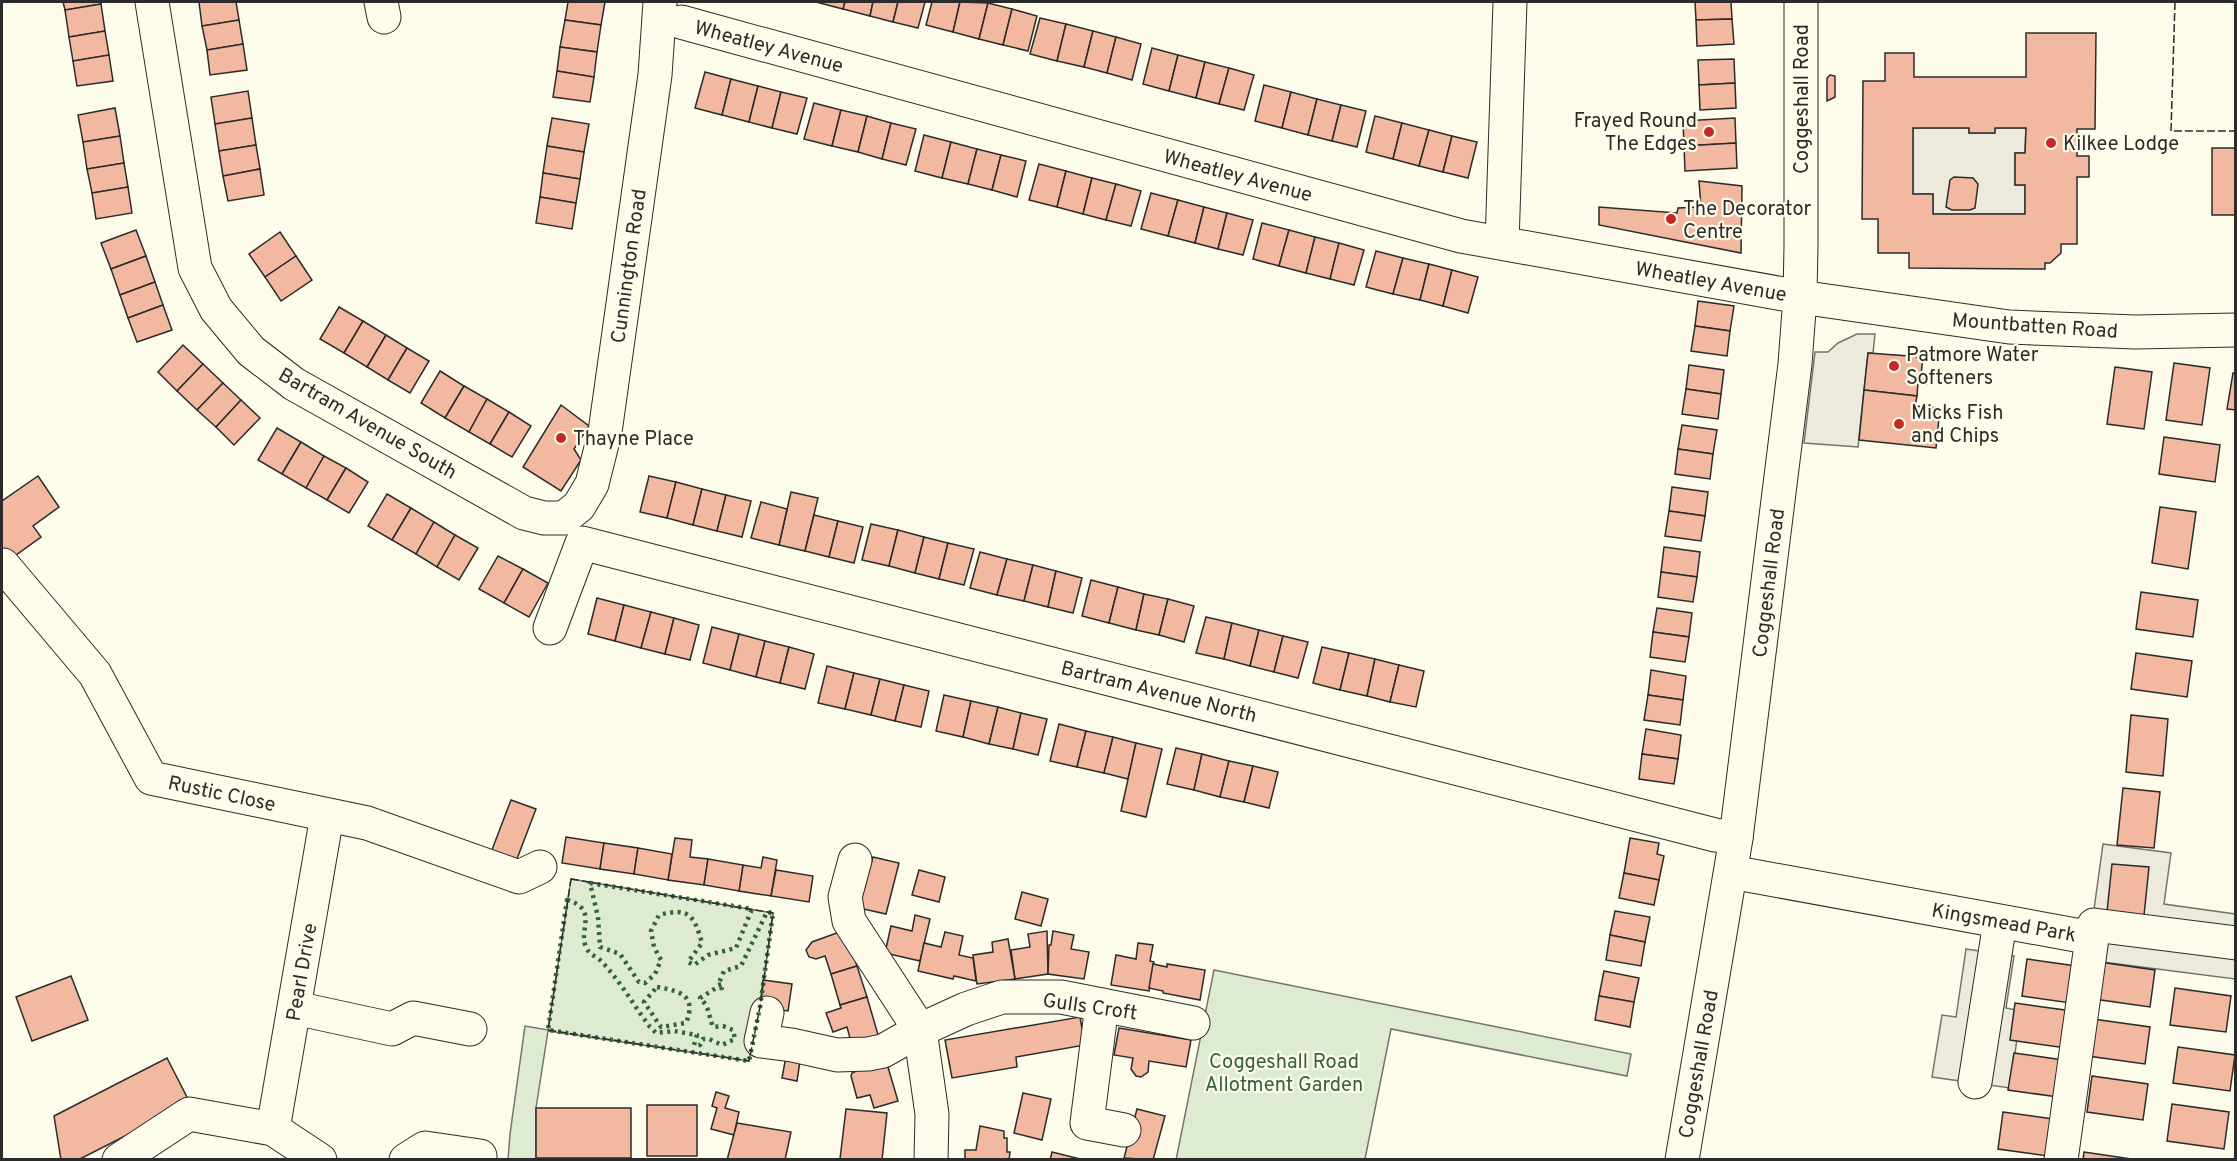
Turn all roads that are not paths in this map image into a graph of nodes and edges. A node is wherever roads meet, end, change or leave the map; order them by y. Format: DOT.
graph roads {
  1 [pos="152,2"];
  2 [pos="1510,2"];
  3 [pos="1801,2"];
  4 [pos="671,12"];
  5 [pos="1502,243"];
  6 [pos="1800,297"];
  7 [pos="2235,330"];
  8 [pos="573,530"];
  9 [pos="3,565"];
  10 [pos="550,628"];
  11 [pos="327,816"];
  12 [pos="1736,838"];
  13 [pos="855,860"];
  14 [pos="540,867"];
  15 [pos="1731,872"];
  16 [pos="2000,922"];
  17 [pos="2094,925"];
  18 [pos="2235,943"];
  19 [pos="1102,1005"];
  20 [pos="295,1008"];
  21 [pos="767,1013"];
  22 [pos="1193,1023"];
  23 [pos="470,1029"];
  24 [pos="920,1030"];
  25 [pos="1975,1082"];
  26 [pos="273,1129"];
  27 [pos="1124,1130"];
  28 [pos="480,1156"];
  29 [pos="119,1160"];
  30 [pos="320,1160"];
  31 [pos="406,1160"];
  32 [pos="931,1160"];
  33 [pos="1682,1160"];
  34 [pos="2061,1160"];
  1 -- 8 [label="street, Bartram Avenue South"];
  2 -- 5 [label="street"];
  3 -- 6 [label="street, Coggeshall Road"];
  4 -- 5 [label="street, Wheatley Avenue"];
  4 -- 8 [label="street, Cunnington Road"];
  5 -- 6 [label="street, Wheatley Avenue"];
  6 -- 7 [label="street, Mountbatten Road"];
  6 -- 12 [label="street, Coggeshall Road"];
  8 -- 10 [label="street"];
  8 -- 12 [label="street, Bartram Avenue North"];
  9 -- 11 [label="street, Rustic Close"];
  11 -- 14 [label="street, Rustic Close"];
  11 -- 20 [label="street, Pearl Drive"];
  12 -- 15 [label="street, Coggeshall Road"];
  13 -- 24 [label="street"];
  15 -- 16 [label="street, Kingsmead Park"];
  15 -- 33 [label="street, Coggeshall Road"];
  16 -- 25 [label="street"];
  16 -- 34 [label="street, Kingsmead Park"];
  17 -- 18 [label="street"];
  19 -- 22 [label="street, Gulls Croft"];
  19 -- 24 [label="street, Gulls Croft"];
  19 -- 27 [label="street"];
  20 -- 23 [label="street"];
  20 -- 26 [label="street, Pearl Drive"];
  21 -- 24 [label="street, Gulls Croft"];
  24 -- 32 [label="street"];
  26 -- 29 [label="street"];
  26 -- 30 [label="street"];
  28 -- 31 [label="street"];
}
